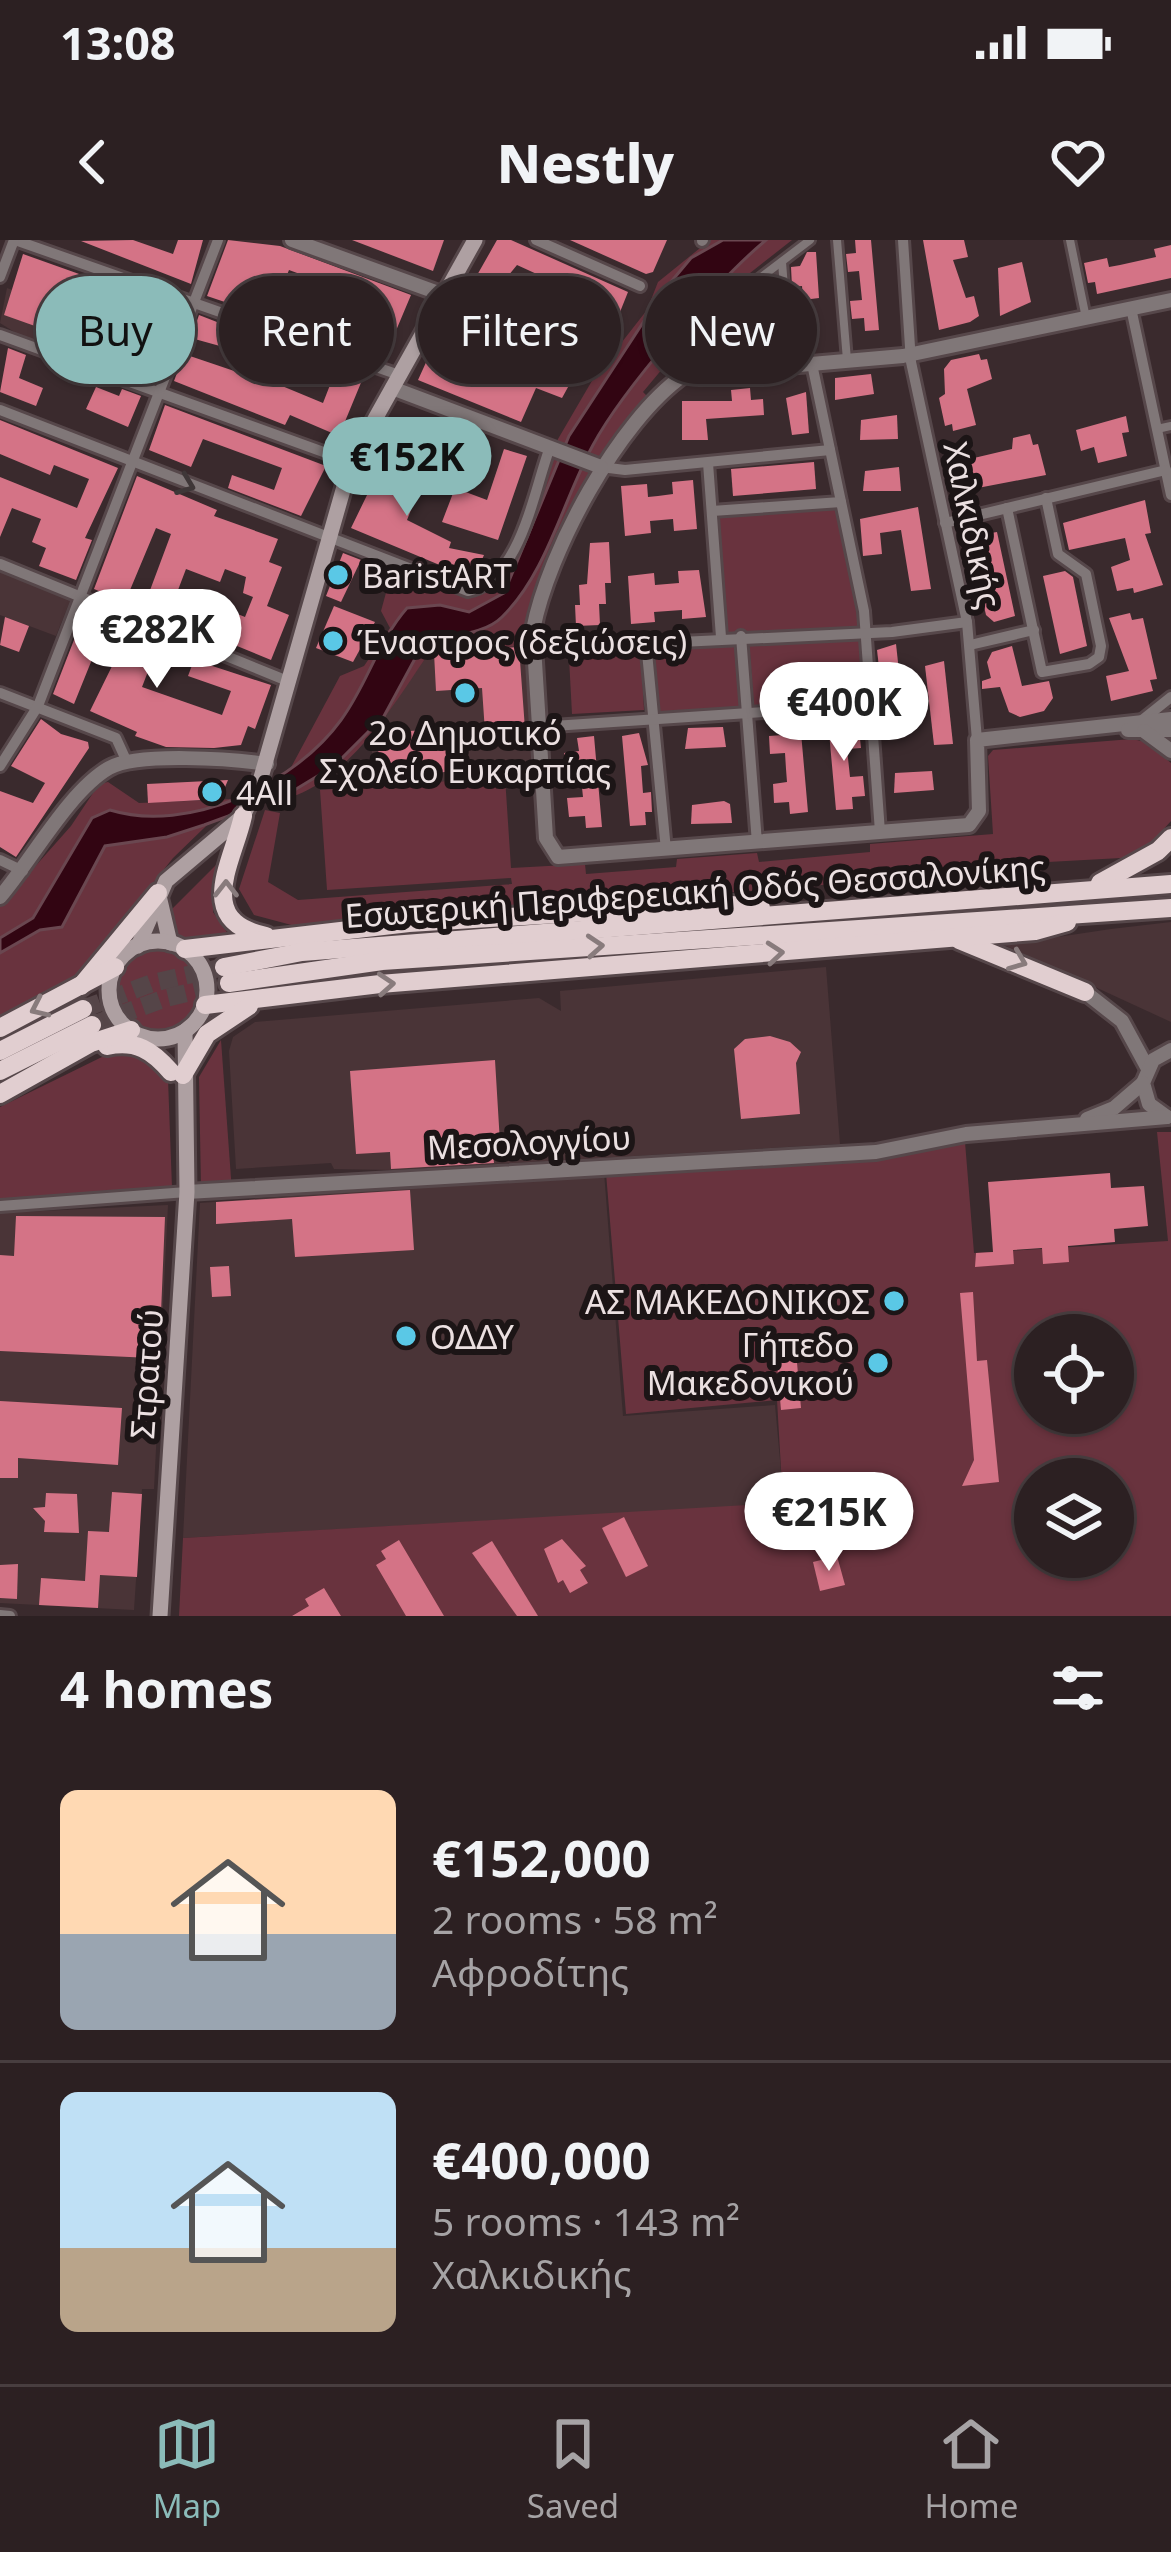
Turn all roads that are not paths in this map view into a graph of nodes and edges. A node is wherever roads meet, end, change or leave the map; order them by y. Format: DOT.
graph roads {
  1 [pos="15,240"];
  2 [pos="218,240"];
  3 [pos="292,240"];
  4 [pos="475,240"];
  5 [pos="536,240"];
  6 [pos="810,240"];
  7 [pos="837,240"];
  8 [pos="1070,240"];
  9 [pos="906,241"];
  10 [pos="782,262"];
  11 [pos="2,269"];
  12 [pos="119,276"];
  13 [pos="454,276"];
  14 [pos="763,276"];
  15 [pos="783,276"];
  16 [pos="418,286"];
  17 [pos="640,286"];
  18 [pos="195,299"];
  19 [pos="1171,299"];
  20 [pos="195,302"];
  21 [pos="1131,308"];
  22 [pos="1086,318"];
  23 [pos="0,335"];
  24 [pos="418,341"];
  25 [pos="910,355"];
  26 [pos="848,361"];
  27 [pos="817,364"];
  28 [pos="396,381"];
  29 [pos="161,384"];
  30 [pos="674,384"];
  31 [pos="816,384"];
  32 [pos="158,392"];
  33 [pos="0,410"];
  34 [pos="1171,426"];
  35 [pos="1157,429"];
  36 [pos="830,450"];
  37 [pos="551,451"];
  38 [pos="351,462"];
  39 [pos="130,463"];
  40 [pos="708,463"];
  41 [pos="601,467"];
  42 [pos="1166,470"];
  43 [pos="1171,494"];
  44 [pos="1046,498"];
  45 [pos="841,502"];
  46 [pos="1007,508"];
  47 [pos="712,512"];
  48 [pos="945,523"];
  49 [pos="330,537"];
  50 [pos="0,564"];
  51 [pos="79,597"];
  52 [pos="967,622"];
  53 [pos="866,630"];
  54 [pos="1034,630"];
  55 [pos="741,636"];
  56 [pos="721,638"];
  57 [pos="646,642"];
  58 [pos="970,645"];
  59 [pos="533,649"];
  60 [pos="290,682"];
  61 [pos="0,693"];
  62 [pos="1171,697"];
  63 [pos="871,704"];
  64 [pos="38,706"];
  65 [pos="746,713"];
  66 [pos="652,719"];
  67 [pos="1171,719"];
  68 [pos="538,727"];
  69 [pos="1140,727"];
  70 [pos="1171,730"];
  71 [pos="977,740"];
  72 [pos="1171,751"];
  73 [pos="127,762"];
  74 [pos="0,764"];
  75 [pos="267,764"];
  76 [pos="243,816"];
  77 [pos="880,832"];
  78 [pos="1171,838"];
  79 [pos="757,842"];
  80 [pos="666,850"];
  81 [pos="0,860"];
  82 [pos="23,871"];
  83 [pos="1171,884"];
  84 [pos="1083,891"];
  85 [pos="158,893"];
  86 [pos="0,897"];
  87 [pos="1171,908"];
  88 [pos="1094,913"];
  89 [pos="807,914"];
  90 [pos="271,937"];
  91 [pos="949,937"];
  92 [pos="138,946"];
  93 [pos="177,946"];
  94 [pos="115,967"];
  95 [pos="1085,992"];
  96 [pos="270,998"];
  97 [pos="205,1005"];
  98 [pos="84,1008"];
  99 [pos="0,1028"];
  100 [pos="185,1030"];
  101 [pos="140,1034"];
  102 [pos="1170,1050"];
  103 [pos="0,1051"];
  104 [pos="63,1060"];
  105 [pos="0,1071"];
  106 [pos="177,1073"];
  107 [pos="1145,1075"];
  108 [pos="0,1094"];
  109 [pos="1169,1117"];
  110 [pos="1060,1127"];
  111 [pos="187,1192"];
  112 [pos="0,1206"];
  113 [pos="0,1616"];
  114 [pos="10,1616"];
  115 [pos="160,1616"];
  1 -- 11 [label="street"];
  1 -- 12 [label="street"];
  2 -- 18 [label="street"];
  3 -- 16 [label="street"];
  4 -- 13 [label="main road"];
  5 -- 17 [label="street"];
  6 -- 10 [label="street"];
  7 -- 26 [label="street"];
  8 -- 22 [label="street"];
  9 -- 25 [label="street, Χαλκιδικής"];
  10 -- 14 [label="street"];
  10 -- 15 [label="street"];
  19 -- 21 [label="street"];
  20 -- 28 [label="street"];
  21 -- 22 [label="street"];
  21 -- 35 [label="street"];
  22 -- 25 [label="street"];
  23 -- 32 [label="street"];
  24 -- 28 [label="main road"];
  25 -- 26 [label="street"];
  25 -- 48 [label="street, Χαλκιδικής"];
  26 -- 27 [label="street"];
  28 -- 37 [label="street"];
  28 -- 38 [label="main road"];
  29 -- 32 [label="street"];
  30 -- 41 [label="street"];
  31 -- 36 [label="street"];
  32 -- 38 [label="street"];
  32 -- 39 [label="street"];
  33 -- 39 [label="street"];
  34 -- 35 [label="street"];
  35 -- 42 [label="street"];
  36 -- 40 [label="street"];
  36 -- 45 [label="street"];
  37 -- 41 [label="street"];
  37 -- 49 [label="street"];
  38 -- 49 [label="main road"];
  39 -- 49 [label="street, one-way"];
  39 -- 51 [label="street"];
  40 -- 41 [label="street"];
  40 -- 47 [label="street"];
  41 -- 59 [label="street"];
  42 -- 43 [label="street"];
  42 -- 44 [label="street"];
  44 -- 46 [label="street"];
  44 -- 54 [label="street"];
  45 -- 47 [label="street"];
  45 -- 53 [label="street"];
  46 -- 48 [label="street"];
  46 -- 54 [label="street"];
  47 -- 56 [label="street"];
  48 -- 52 [label="street, Χαλκιδικής"];
  49 -- 60 [label="main road"];
  50 -- 51 [label="street"];
  51 -- 60 [label="street"];
  51 -- 64 [label="street"];
  52 -- 53 [label="street"];
  52 -- 58 [label="street, Χαλκιδικής"];
  53 -- 55 [label="street"];
  53 -- 63 [label="street"];
  54 -- 58 [label="street"];
  55 -- 56 [label="street"];
  55 -- 65 [label="street"];
  56 -- 57 [label="street"];
  57 -- 59 [label="street"];
  57 -- 66 [label="street"];
  58 -- 71 [label="street, Χαλκιδικής"];
  59 -- 68 [label="street"];
  60 -- 75 [label="main road"];
  61 -- 64 [label="street"];
  62 -- 69 [label="street"];
  63 -- 65 [label="street"];
  63 -- 77 [label="street"];
  64 -- 73 [label="street"];
  64 -- 74 [label="street"];
  65 -- 66 [label="street"];
  65 -- 79 [label="street"];
  66 -- 68 [label="street"];
  66 -- 80 [label="street"];
  67 -- 69 [label="street"];
  68 -- 80 [label="street"];
  69 -- 70 [label="street"];
  69 -- 71 [label="street"];
  69 -- 72 [label="street"];
  71 -- 77 [label="street, Χαλκιδικής"];
  73 -- 75 [label="street"];
  73 -- 82 [label="street"];
  75 -- 76 [label="main road"];
  76 -- 85 [label="main road"];
  90 -- 76 [label="highway, one-way"];
  77 -- 79 [label="street"];
  78 -- 84 [label="highway"];
  79 -- 80 [label="street"];
  81 -- 82 [label="street"];
  82 -- 86 [label="street"];
  83 -- 84 [label="highway, Εσωτερική Περιφερειακή Οδός Θεσσαλονίκης"];
  84 -- 89 [label="highway, Εσωτερική Περιφερειακή Οδός Θεσσαλονίκης"];
  85 -- 92 [label="main road"];
  85 -- 93 [label="main road"];
  85 -- 98 [label="highway"];
  87 -- 88 [label="highway, Εσωτερική Περιφερειακή Οδός Θεσσαλονίκης"];
  89 -- 88 [label="highway, Εσωτερική Περιφερειακή Οδός Θεσσαλονίκης, one-way"];
  88 -- 91 [label="highway"];
  89 -- 90 [label="highway"];
  90 -- 93 [label="highway"];
  91 -- 95 [label="highway, one-way"];
  96 -- 91 [label="highway, one-way"];
  92 -- 93 [label="main road"];
  92 -- 94 [label="main road"];
  93 -- 97 [label="main road"];
  94 -- 98 [label="highway"];
  94 -- 101 [label="main road"];
  95 -- 107 [label="street"];
  96 -- 97 [label="highway"];
  96 -- 106 [label="highway"];
  97 -- 100 [label="main road"];
  98 -- 99 [label="highway, one-way"];
  98 -- 103 [label="highway"];
  98 -- 105 [label="highway"];
  100 -- 101 [label="main road"];
  100 -- 106 [label="main road, Στρατού"];
  101 -- 104 [label="highway"];
  101 -- 106 [label="main road, Στρατού"];
  102 -- 107 [label="street, Μεσολογγίου"];
  104 -- 106 [label="highway"];
  104 -- 108 [label="highway"];
  106 -- 111 [label="main road, Στρατού"];
  107 -- 109 [label="street"];
  107 -- 110 [label="street, Μεσολογγίου"];
  109 -- 110 [label="street, Μεσολογγίου"];
  110 -- 111 [label="street, Μεσολογγίου"];
  111 -- 112 [label="street, Μεσολογγίου"];
  111 -- 115 [label="main road, Στρατού"];
  113 -- 114 [label="street"];
}
